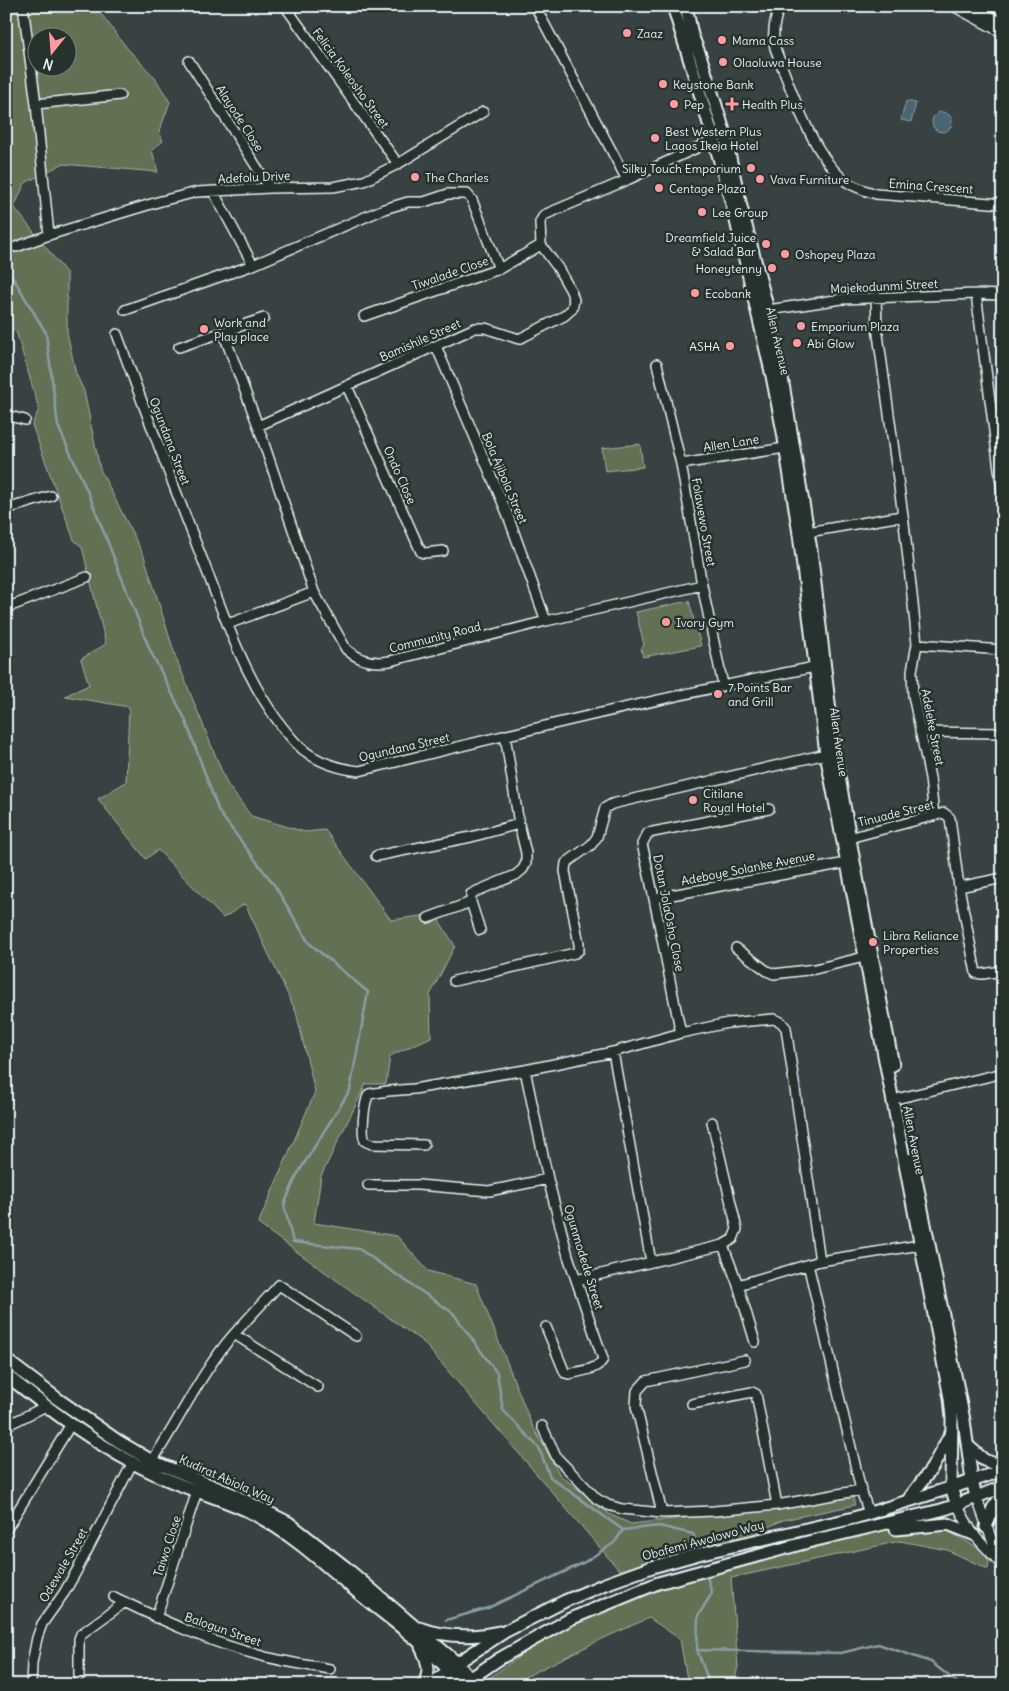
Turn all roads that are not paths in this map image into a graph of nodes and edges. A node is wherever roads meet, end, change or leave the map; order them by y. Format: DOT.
graph roads {
  1 [pos="23,6"];
  2 [pos="285,6"];
  3 [pos="535,6"];
  4 [pos="665,6"];
  5 [pos="673,6"];
  6 [pos="686,6"];
  7 [pos="695,6"];
  8 [pos="780,6"];
  9 [pos="953,6"];
  10 [pos="972,6"];
  11 [pos="689,20"];
  12 [pos="1003,24"];
  13 [pos="1003,33"];
  14 [pos="683,41"];
  15 [pos="189,61"];
  16 [pos="120,95"];
  17 [pos="36,104"];
  18 [pos="483,112"];
  19 [pos="714,140"];
  20 [pos="398,164"];
  21 [pos="627,180"];
  22 [pos="270,188"];
  23 [pos="213,191"];
  24 [pos="1003,204"];
  25 [pos="49,235"];
  26 [pos="541,245"];
  27 [pos="16,247"];
  28 [pos="253,265"];
  29 [pos="499,269"];
  30 [pos="976,294"];
  31 [pos="1003,295"];
  32 [pos="876,297"];
  33 [pos="125,310"];
  34 [pos="768,310"];
  35 [pos="364,316"];
  36 [pos="264,318"];
  37 [pos="223,332"];
  38 [pos="117,334"];
  39 [pos="436,346"];
  40 [pos="178,347"];
  41 [pos="657,364"];
  42 [pos="347,386"];
  43 [pos="6,416"];
  44 [pos="25,420"];
  45 [pos="258,426"];
  46 [pos="785,448"];
  47 [pos="681,464"];
  48 [pos="51,496"];
  49 [pos="1003,500"];
  50 [pos="6,509"];
  51 [pos="902,516"];
  52 [pos="808,532"];
  53 [pos="443,551"];
  54 [pos="87,577"];
  55 [pos="702,585"];
  56 [pos="314,592"];
  57 [pos="6,608"];
  58 [pos="546,621"];
  59 [pos="228,624"];
  60 [pos="917,644"];
  61 [pos="1003,650"];
  62 [pos="816,667"];
  63 [pos="723,685"];
  64 [pos="920,732"];
  65 [pos="1003,733"];
  66 [pos="505,735"];
  67 [pos="826,754"];
  68 [pos="769,808"];
  69 [pos="934,816"];
  70 [pos="519,824"];
  71 [pos="850,838"];
  72 [pos="376,856"];
  73 [pos="846,863"];
  74 [pos="1003,878"];
  75 [pos="959,887"];
  76 [pos="655,898"];
  77 [pos="471,902"];
  78 [pos="428,918"];
  79 [pos="480,930"];
  80 [pos="736,948"];
  81 [pos="864,957"];
  82 [pos="1003,971"];
  83 [pos="454,980"];
  84 [pos="681,1033"];
  85 [pos="612,1052"];
  86 [pos="525,1070"];
  87 [pos="1003,1073"];
  88 [pos="900,1098"];
  89 [pos="712,1122"];
  90 [pos="424,1146"];
  91 [pos="548,1179"];
  92 [pos="368,1185"];
  93 [pos="723,1245"];
  94 [pos="920,1245"];
  95 [pos="820,1260"];
  96 [pos="651,1262"];
  97 [pos="808,1264"];
  98 [pos="576,1280"];
  99 [pos="738,1285"];
  100 [pos="546,1327"];
  101 [pos="234,1334"];
  102 [pos="356,1336"];
  103 [pos="755,1342"];
  104 [pos="6,1360"];
  105 [pos="745,1360"];
  106 [pos="6,1375"];
  107 [pos="318,1387"];
  108 [pos="692,1404"];
  109 [pos="46,1406"];
  110 [pos="71,1424"];
  111 [pos="6,1426"];
  112 [pos="542,1426"];
  113 [pos="951,1433"];
  114 [pos="968,1446"];
  115 [pos="152,1461"];
  116 [pos="133,1462"];
  117 [pos="1003,1468"];
  118 [pos="972,1482"];
  119 [pos="199,1486"];
  120 [pos="1003,1487"];
  121 [pos="951,1488"];
  122 [pos="861,1490"];
  123 [pos="1003,1494"];
  124 [pos="976,1496"];
  125 [pos="908,1500"];
  126 [pos="777,1505"];
  127 [pos="957,1505"];
  128 [pos="662,1513"];
  129 [pos="869,1513"];
  130 [pos="986,1527"];
  131 [pos="6,1530"];
  132 [pos="973,1534"];
  133 [pos="808,1542"];
  134 [pos="1002,1564"];
  135 [pos="114,1597"];
  136 [pos="124,1602"];
  137 [pos="156,1618"];
  138 [pos="414,1626"];
  139 [pos="506,1631"];
  140 [pos="419,1643"];
  141 [pos="453,1667"];
  142 [pos="330,1669"];
  143 [pos="79,1676"];
  144 [pos="465,1682"];
  145 [pos="31,1685"];
  146 [pos="423,1685"];
  147 [pos="431,1685"];
  1 -- 17 [label="street"];
  2 -- 20 [label="street, Felicia Koleosho Street"];
  3 -- 21 [label="street"];
  4 -- 14 [label="main road"];
  5 -- 14 [label="main road, Allen Avenue"];
  6 -- 11 [label="main road, Allen Avenue"];
  7 -- 11 [label="main road"];
  8 -- 24 [label="street, Emina Crescent"];
  9 -- 13 [label="street"];
  10 -- 12 [label="street"];
  11 -- 34 [label="main road, Allen Avenue"];
  14 -- 19 [label="main road, Allen Avenue"];
  15 -- 22 [label="street, Alayode Close"];
  16 -- 17 [label="street"];
  17 -- 25 [label="street"];
  18 -- 20 [label="street, Adefolu Drive"];
  19 -- 21 [label="street"];
  19 -- 46 [label="main road, Allen Avenue"];
  20 -- 22 [label="street, Adefolu Drive"];
  21 -- 26 [label="street"];
  22 -- 23 [label="street, Adefolu Drive"];
  23 -- 25 [label="street, Adefolu Drive"];
  23 -- 28 [label="street"];
  25 -- 27 [label="street, Adefolu Drive"];
  26 -- 29 [label="street, Tiwalade Close"];
  26 -- 39 [label="street, Bamishile Street"];
  28 -- 29 [label="street"];
  28 -- 33 [label="street"];
  29 -- 35 [label="street, Tiwalade Close"];
  30 -- 31 [label="street, Majekodunmi Street"];
  30 -- 32 [label="street, Majekodunmi Street"];
  30 -- 49 [label="street"];
  32 -- 34 [label="street, Majekodunmi Street"];
  32 -- 51 [label="street, Adeleke Street"];
  34 -- 52 [label="main road, Allen Avenue"];
  36 -- 37 [label="street"];
  37 -- 40 [label="street"];
  37 -- 45 [label="street, Community Road"];
  38 -- 59 [label="street, Ogundana Street"];
  39 -- 42 [label="street, Bamishile Street"];
  39 -- 58 [label="street, Bola Ajibola Street"];
  41 -- 47 [label="street, Folawewo Street"];
  42 -- 45 [label="street, Bamishile Street"];
  42 -- 53 [label="street, Ondo Close"];
  43 -- 44 [label="street"];
  45 -- 56 [label="street, Community Road"];
  46 -- 47 [label="street, Allen Lane"];
  46 -- 62 [label="main road, Allen Avenue"];
  47 -- 55 [label="street, Folawewo Street"];
  48 -- 50 [label="street"];
  51 -- 52 [label="street"];
  51 -- 60 [label="street, Adeleke Street"];
  52 -- 71 [label="main road, Allen Avenue"];
  54 -- 57 [label="street"];
  55 -- 58 [label="street, Community Road"];
  55 -- 63 [label="street, Folawewo Street"];
  56 -- 58 [label="street, Community Road"];
  56 -- 59 [label="street"];
  59 -- 66 [label="street, Ogundana Street"];
  60 -- 61 [label="street"];
  60 -- 64 [label="street, Adeleke Street"];
  62 -- 63 [label="street, Ogundana Street"];
  62 -- 67 [label="main road, Allen Avenue"];
  63 -- 66 [label="street, Ogundana Street"];
  64 -- 65 [label="street"];
  64 -- 69 [label="street, Adeleke Street"];
  66 -- 70 [label="street"];
  67 -- 73 [label="main road, Allen Avenue"];
  67 -- 83 [label="street"];
  68 -- 76 [label="street, Dotun JolaOsho Close"];
  69 -- 71 [label="street, Tinuade Street"];
  69 -- 75 [label="street, Tinuade Street"];
  70 -- 72 [label="street"];
  70 -- 77 [label="street"];
  71 -- 88 [label="main road, Allen Avenue"];
  73 -- 76 [label="street, Adeboye Solanke Avenue"];
  73 -- 81 [label="main road, Allen Avenue"];
  74 -- 75 [label="street"];
  75 -- 82 [label="street"];
  76 -- 84 [label="street, Dotun JolaOsho Close"];
  77 -- 78 [label="street"];
  77 -- 79 [label="street"];
  80 -- 81 [label="street"];
  81 -- 94 [label="main road, Allen Avenue"];
  84 -- 85 [label="street"];
  84 -- 95 [label="street"];
  85 -- 86 [label="street"];
  85 -- 96 [label="street"];
  86 -- 90 [label="street"];
  86 -- 91 [label="street, Ogunmodede Street"];
  87 -- 88 [label="street"];
  88 -- 114 [label="main road, Allen Avenue"];
  89 -- 93 [label="street"];
  91 -- 92 [label="street"];
  91 -- 98 [label="street, Ogunmodede Street"];
  93 -- 96 [label="street"];
  93 -- 99 [label="street"];
  94 -- 95 [label="street"];
  94 -- 113 [label="main road, Allen Avenue"];
  95 -- 97 [label="street"];
  96 -- 98 [label="street"];
  97 -- 99 [label="street"];
  97 -- 122 [label="street"];
  98 -- 100 [label="street, Ogunmodede Street"];
  99 -- 103 [label="street"];
  101 -- 102 [label="street"];
  101 -- 107 [label="street"];
  101 -- 115 [label="street"];
  104 -- 115 [label="main road, Kudirat Abiola Way"];
  105 -- 128 [label="street"];
  106 -- 109 [label="main road, Kudirat Abiola Way"];
  108 -- 126 [label="street"];
  109 -- 110 [label="main road, Kudirat Abiola Way"];
  109 -- 111 [label="street"];
  110 -- 116 [label="main road, Kudirat Abiola Way"];
  110 -- 131 [label="street"];
  112 -- 128 [label="street"];
  113 -- 121 [label="main road, Allen Avenue"];
  113 -- 125 [label="main road"];
  114 -- 117 [label="main road"];
  114 -- 118 [label="main road, Allen Avenue"];
  115 -- 119 [label="main road, Kudirat Abiola Way"];
  116 -- 119 [label="main road, Kudirat Abiola Way"];
  116 -- 145 [label="street, Odewale Street"];
  117 -- 118 [label="main road, Obafemi Awolowo Way"];
  118 -- 121 [label="main road, Obafemi Awolowo Way"];
  118 -- 124 [label="main road, Allen Avenue"];
  119 -- 137 [label="street, Taiwo Close"];
  119 -- 138 [label="main road, Kudirat Abiola Way"];
  119 -- 140 [label="main road, Kudirat Abiola Way"];
  120 -- 124 [label="main road"];
  121 -- 125 [label="main road, Obafemi Awolowo Way"];
  121 -- 127 [label="main road, Allen Avenue"];
  122 -- 126 [label="street"];
  122 -- 129 [label="street"];
  123 -- 130 [label="main road"];
  124 -- 127 [label="main road"];
  124 -- 130 [label="street"];
  125 -- 129 [label="main road, Obafemi Awolowo Way"];
  126 -- 128 [label="street"];
  127 -- 132 [label="street"];
  127 -- 133 [label="main road"];
  129 -- 139 [label="main road, Obafemi Awolowo Way"];
  130 -- 134 [label="street"];
  132 -- 133 [label="main road"];
  132 -- 134 [label="street"];
  133 -- 144 [label="main road"];
  135 -- 136 [label="street, Balogun Street"];
  136 -- 137 [label="street, Balogun Street"];
  136 -- 143 [label="street"];
  137 -- 142 [label="street, Balogun Street"];
  138 -- 139 [label="main road"];
  138 -- 141 [label="main road, Kudirat Abiola Way"];
  139 -- 141 [label="main road, Obafemi Awolowo Way"];
  140 -- 141 [label="main road, Kudirat Abiola Way"];
  140 -- 146 [label="main road"];
  141 -- 144 [label="main road, Kudirat Abiola Way"];
  141 -- 147 [label="main road, Obafemi Awolowo Way"];
}
